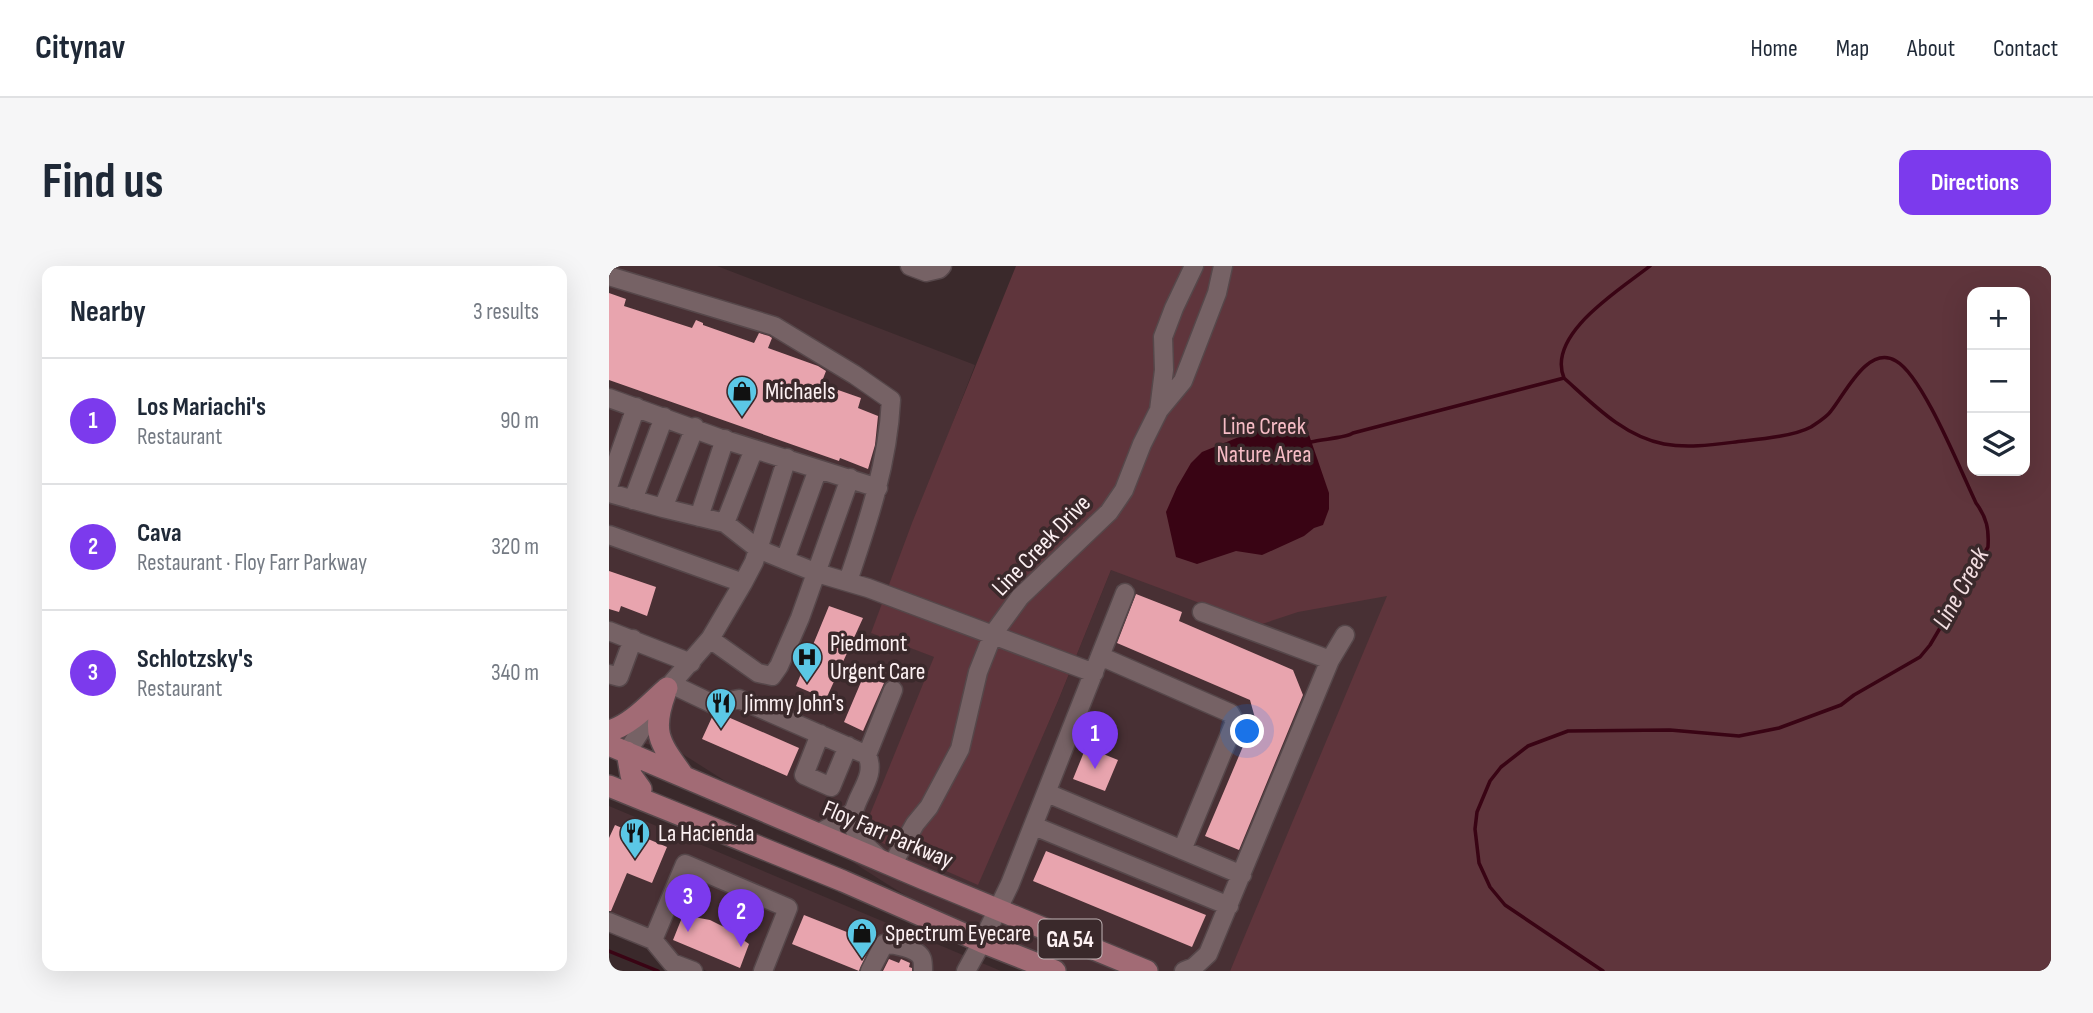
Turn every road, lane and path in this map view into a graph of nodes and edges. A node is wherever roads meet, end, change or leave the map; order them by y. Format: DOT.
graph roads {
  1 [pos="910,266"];
  2 [pos="941,266"];
  3 [pos="1194,266"];
  4 [pos="1223,266"];
  5 [pos="609,276"];
  6 [pos="609,398"];
  7 [pos="636,407"];
  8 [pos="1159,410"];
  9 [pos="664,417"];
  10 [pos="695,427"];
  11 [pos="725,439"];
  12 [pos="754,449"];
  13 [pos="787,458"];
  14 [pos="818,469"];
  15 [pos="850,478"];
  16 [pos="609,484"];
  17 [pos="878,488"];
  18 [pos="609,493"];
  19 [pos="633,500"];
  20 [pos="663,508"];
  21 [pos="699,517"];
  22 [pos="725,523"];
  23 [pos="609,535"];
  24 [pos="758,549"];
  25 [pos="785,560"];
  26 [pos="817,573"];
  27 [pos="848,581"];
  28 [pos="743,583"];
  29 [pos="1125,593"];
  30 [pos="1202,612"];
  31 [pos="609,631"];
  32 [pos="993,634"];
  33 [pos="1345,635"];
  34 [pos="633,639"];
  35 [pos="710,639"];
  36 [pos="1100,656"];
  37 [pos="694,659"];
  38 [pos="1330,660"];
  39 [pos="1094,673"];
  40 [pos="609,674"];
  41 [pos="668,689"];
  42 [pos="893,690"];
  43 [pos="609,731"];
  44 [pos="820,734"];
  45 [pos="848,746"];
  46 [pos="615,752"];
  47 [pos="867,755"];
  48 [pos="609,776"];
  49 [pos="684,776"];
  50 [pos="609,786"];
  51 [pos="636,792"];
  52 [pos="1047,793"];
  53 [pos="609,803"];
  54 [pos="853,812"];
  55 [pos="1034,826"];
  56 [pos="819,833"];
  57 [pos="1182,850"];
  58 [pos="886,863"];
  59 [pos="1242,874"];
  60 [pos="1229,906"];
  61 [pos="998,909"];
  62 [pos="609,922"];
  63 [pos="653,940"];
  64 [pos="982,942"];
  65 [pos="1209,962"];
  66 [pos="768,969"];
  67 [pos="692,971"];
  68 [pos="870,971"];
  69 [pos="923,971"];
  70 [pos="966,971"];
  71 [pos="978,971"];
  72 [pos="1055,971"];
  73 [pos="1147,971"];
  74 [pos="1184,971"];
  1 -- 2 [label="street"];
  3 -- 8 [label="street, Line Creek Drive"];
  4 -- 8 [label="street, Line Creek Drive"];
  5 -- 17 [label="street"];
  6 -- 7 [label="street"];
  7 -- 9 [label="street"];
  7 -- 16 [label="street"];
  8 -- 32 [label="street, Line Creek Drive"];
  9 -- 10 [label="street"];
  9 -- 19 [label="street"];
  10 -- 11 [label="street"];
  10 -- 20 [label="street"];
  11 -- 12 [label="street"];
  11 -- 21 [label="street"];
  12 -- 13 [label="street"];
  12 -- 22 [label="street"];
  13 -- 14 [label="street"];
  13 -- 24 [label="street"];
  14 -- 15 [label="street"];
  14 -- 25 [label="street"];
  15 -- 17 [label="street"];
  15 -- 26 [label="street"];
  17 -- 27 [label="street"];
  18 -- 19 [label="street"];
  19 -- 20 [label="street"];
  20 -- 21 [label="street"];
  21 -- 22 [label="street"];
  22 -- 24 [label="street"];
  23 -- 28 [label="street"];
  24 -- 25 [label="street"];
  24 -- 28 [label="street"];
  25 -- 26 [label="street"];
  26 -- 27 [label="street"];
  26 -- 35 [label="street"];
  27 -- 32 [label="street"];
  28 -- 35 [label="street"];
  29 -- 36 [label="street"];
  30 -- 38 [label="street"];
  31 -- 34 [label="street"];
  32 -- 39 [label="street"];
  32 -- 58 [label="street, Line Creek Drive"];
  33 -- 38 [label="street"];
  34 -- 37 [label="street"];
  34 -- 40 [label="street"];
  35 -- 37 [label="street"];
  36 -- 39 [label="street"];
  36 -- 57 [label="street"];
  37 -- 41 [label="street"];
  38 -- 59 [label="street"];
  39 -- 52 [label="street"];
  41 -- 43 [label="main road"];
  41 -- 44 [label="street"];
  41 -- 46 [label="street"];
  41 -- 49 [label="main road"];
  42 -- 47 [label="street"];
  44 -- 45 [label="street"];
  44 -- 45 [label="street"];
  45 -- 47 [label="street"];
  46 -- 49 [label="main road, Floy Farr Parkway / GA 54"];
  46 -- 51 [label="main road"];
  47 -- 54 [label="street"];
  48 -- 51 [label="main road, GA 54"];
  49 -- 56 [label="main road, Floy Farr Parkway / GA 54"];
  50 -- 51 [label="main road, GA 54"];
  51 -- 53 [label="street"];
  51 -- 64 [label="main road, GA 54"];
  52 -- 55 [label="street"];
  52 -- 57 [label="street"];
  54 -- 56 [label="street"];
  54 -- 58 [label="street"];
  55 -- 60 [label="street"];
  55 -- 61 [label="street"];
  56 -- 58 [label="main road, Floy Farr Parkway / GA 54"];
  57 -- 59 [label="street"];
  58 -- 61 [label="main road, Floy Farr Parkway / GA 54"];
  59 -- 60 [label="street"];
  60 -- 65 [label="street"];
  61 -- 64 [label="street"];
  61 -- 73 [label="main road, Floy Farr Parkway / GA 54"];
  62 -- 63 [label="street"];
  63 -- 66 [label="street"];
  63 -- 67 [label="street"];
  64 -- 70 [label="street"];
  64 -- 71 [label="street"];
  64 -- 72 [label="main road, GA 54"];
  65 -- 74 [label="street"];
  68 -- 69 [label="street"];
}
